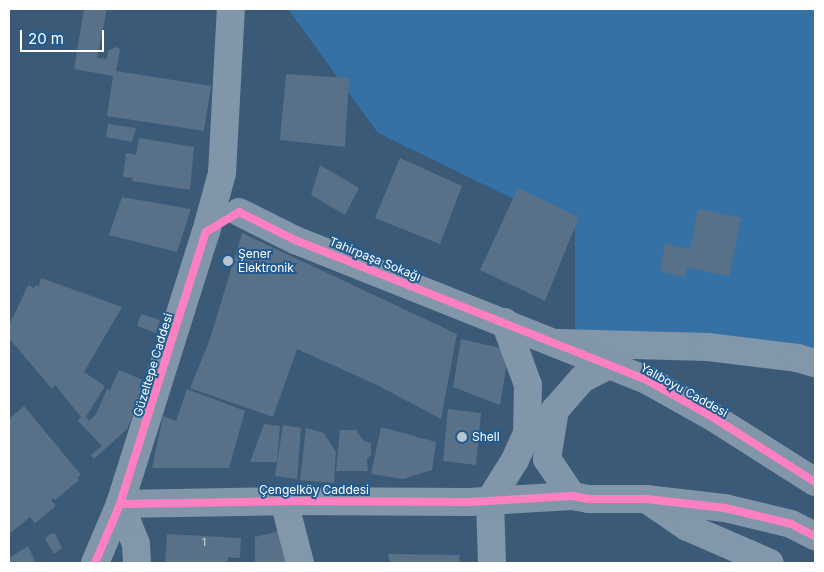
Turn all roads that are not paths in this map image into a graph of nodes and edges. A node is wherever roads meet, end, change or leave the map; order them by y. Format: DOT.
graph roads {
  1 [pos="231,9"];
  2 [pos="222,173"];
  3 [pos="239,212"];
  4 [pos="206,232"];
  5 [pos="505,322"];
  6 [pos="556,343"];
  7 [pos="815,362"];
  8 [pos="609,365"];
  9 [pos="815,482"];
  10 [pos="572,496"];
  11 [pos="646,499"];
  12 [pos="490,500"];
  13 [pos="284,501"];
  14 [pos="120,504"];
  15 [pos="815,536"];
  16 [pos="95,563"];
  17 [pos="137,563"];
  18 [pos="300,563"];
  19 [pos="492,563"];
  20 [pos="770,563"];
  1 -- 2 [label="main road, Güzeltepe Caddesi"];
  2 -- 3 [label="main road"];
  2 -- 4 [label="main road, Güzeltepe Caddesi"];
  3 -- 4 [label="main road"];
  3 -- 5 [label="main road, Tahirpaşa Sokağı"];
  4 -- 14 [label="main road, Güzeltepe Caddesi"];
  5 -- 6 [label="main road, Yalıboyu Caddesi"];
  5 -- 12 [label="main road"];
  6 -- 7 [label="street"];
  6 -- 8 [label="main road, Yalıboyu Caddesi"];
  8 -- 9 [label="main road, Yalıboyu Caddesi"];
  8 -- 10 [label="main road"];
  10 -- 11 [label="main road"];
  10 -- 12 [label="main road, Çengelköy Caddesi"];
  11 -- 15 [label="main road"];
  11 -- 20 [label="street"];
  12 -- 13 [label="main road, Çengelköy Caddesi"];
  12 -- 19 [label="street"];
  13 -- 14 [label="main road, Çengelköy Caddesi"];
  13 -- 18 [label="street"];
  14 -- 16 [label="main road"];
  14 -- 17 [label="street"];
}
